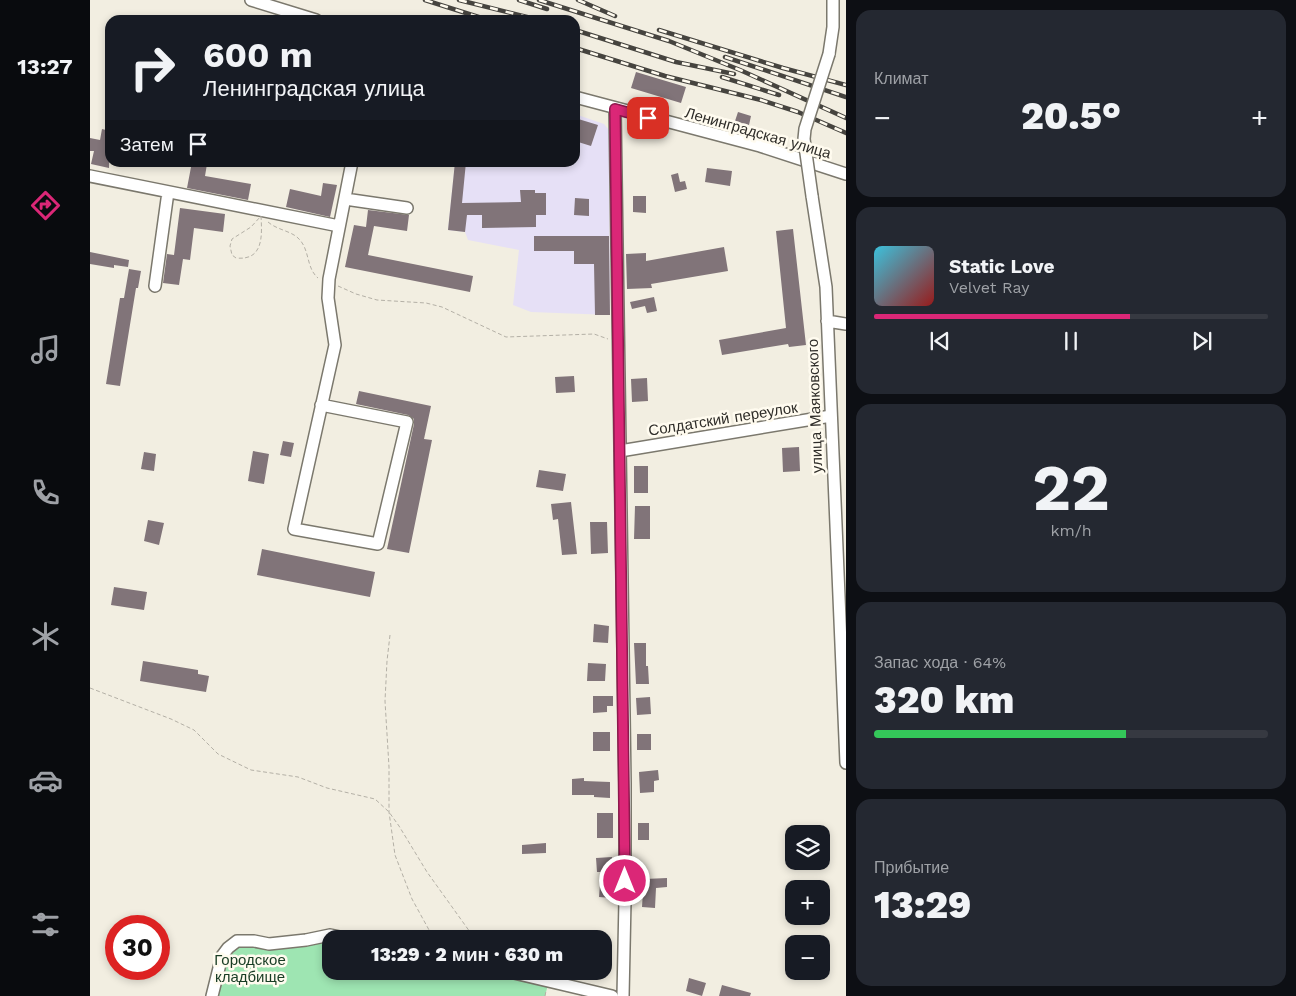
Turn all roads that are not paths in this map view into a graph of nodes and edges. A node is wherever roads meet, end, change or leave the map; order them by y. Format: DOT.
graph roads {
  1 [pos="251,0"];
  2 [pos="833,0"];
  3 [pos="300,15"];
  4 [pos="580,98"];
  5 [pos="615,109"];
  6 [pos="351,167"];
  7 [pos="846,174"];
  8 [pos="90,176"];
  9 [pos="168,192"];
  10 [pos="345,199"];
  11 [pos="407,208"];
  12 [pos="339,226"];
  13 [pos="154,286"];
  14 [pos="827,321"];
  15 [pos="846,324"];
  16 [pos="321,405"];
  17 [pos="831,416"];
  18 [pos="620,451"];
  19 [pos="846,744"];
  20 [pos="846,762"];
  21 [pos="322,936"];
  22 [pos="544,980"];
  23 [pos="212,996"];
  24 [pos="612,996"];
  25 [pos="623,996"];
  1 -- 3 [label="street"];
  2 -- 14 [label="street, улица Маяковского, bridge"];
  4 -- 5 [label="street, Ленинградская улица"];
  5 -- 7 [label="street, Ленинградская улица"];
  5 -- 18 [label="street"];
  6 -- 10 [label="street"];
  8 -- 9 [label="street"];
  9 -- 12 [label="street"];
  9 -- 13 [label="street"];
  10 -- 11 [label="street"];
  10 -- 12 [label="street"];
  12 -- 16 [label="street"];
  14 -- 15 [label="street"];
  14 -- 17 [label="street, улица Маяковского"];
  16 -- 16 [label="street"];
  17 -- 18 [label="street, Солдатский переулок"];
  17 -- 19 [label="street, улица Маяковского"];
  18 -- 25 [label="street"];
  19 -- 20 [label="street, улица Маяковского"];
  21 -- 23 [label="street"];
  22 -- 24 [label="street"];
}
